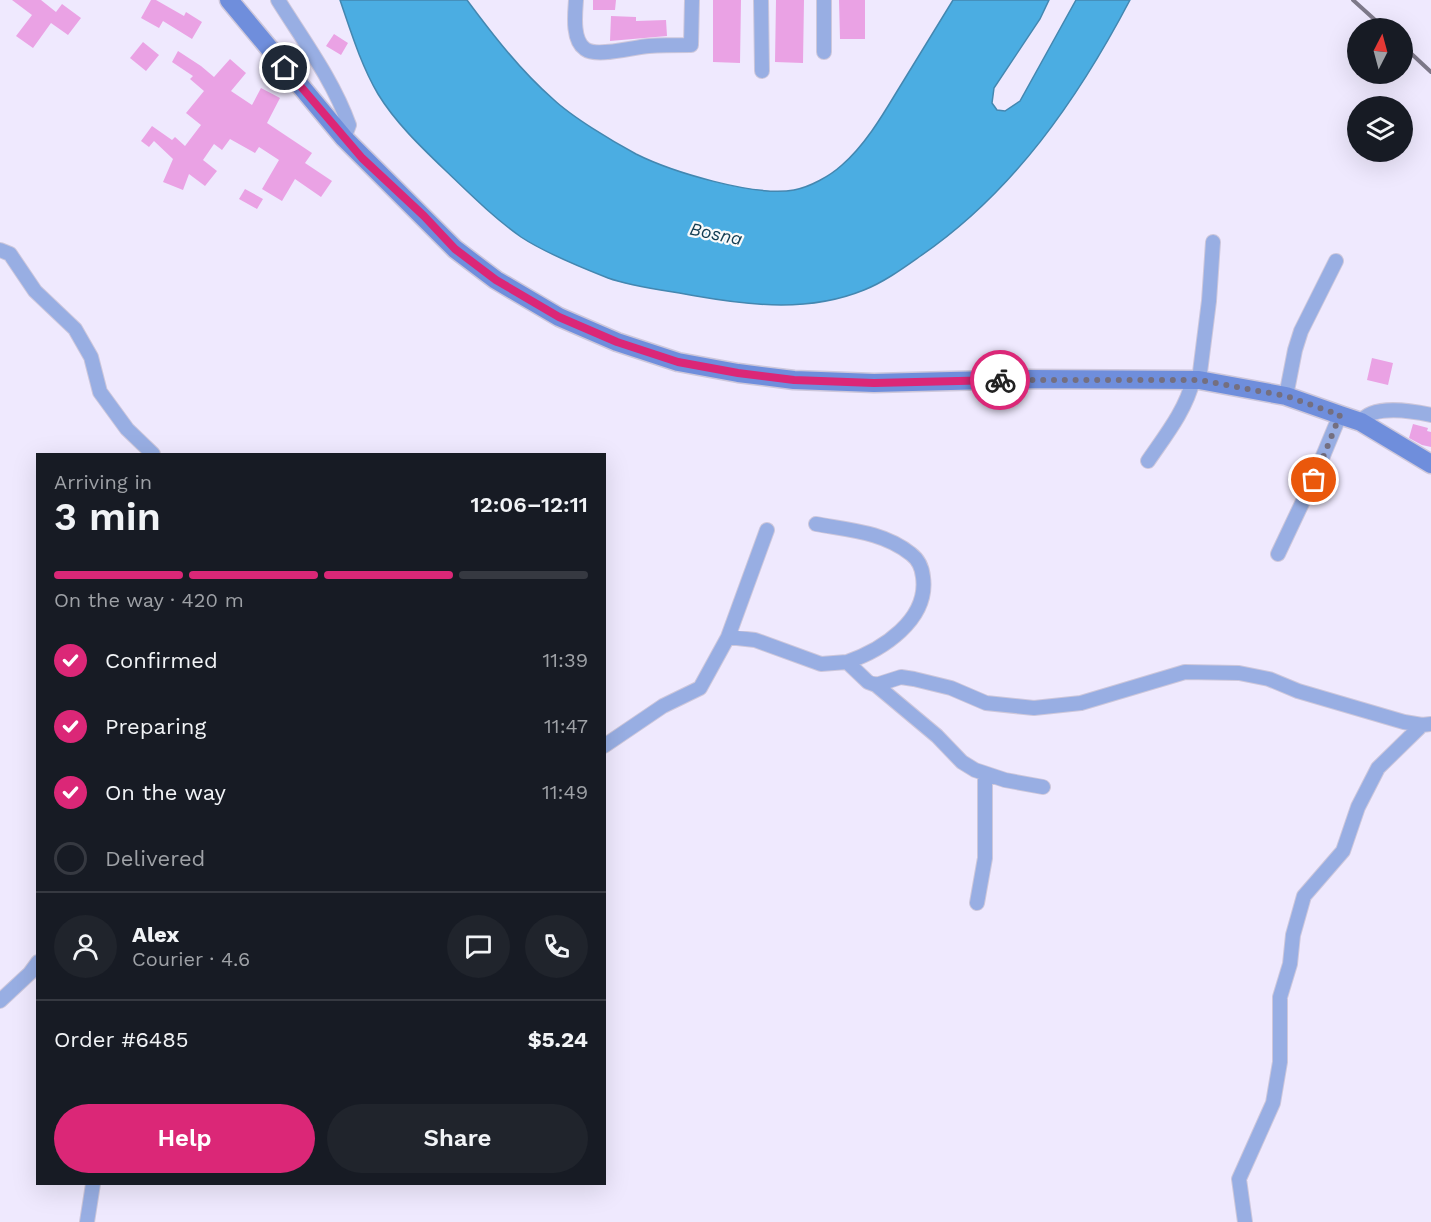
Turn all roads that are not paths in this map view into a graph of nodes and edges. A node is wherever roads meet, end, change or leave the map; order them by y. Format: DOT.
graph roads {
  1 [pos="229,0"];
  2 [pos="278,0"];
  3 [pos="576,0"];
  4 [pos="693,0"];
  5 [pos="761,0"];
  6 [pos="824,0"];
  7 [pos="824,52"];
  8 [pos="762,71"];
  9 [pos="344,138"];
  10 [pos="1213,242"];
  11 [pos="0,250"];
  12 [pos="1336,261"];
  13 [pos="1196,380"];
  14 [pos="1286,396"];
  15 [pos="1340,415"];
  16 [pos="1431,415"];
  17 [pos="1361,423"];
  18 [pos="152,453"];
  19 [pos="1148,461"];
  20 [pos="1431,464"];
  21 [pos="816,524"];
  22 [pos="767,530"];
  23 [pos="1278,554"];
  24 [pos="728,637"];
  25 [pos="847,662"];
  26 [pos="876,685"];
  27 [pos="1427,725"];
  28 [pos="606,745"];
  29 [pos="985,774"];
  30 [pos="1043,787"];
  31 [pos="977,903"];
  32 [pos="36,965"];
  33 [pos="0,1001"];
  34 [pos="93,1185"];
  35 [pos="87,1222"];
  36 [pos="1245,1222"];
  1 -- 9 [label="main road"];
  2 -- 9 [label="street"];
  3 -- 4 [label="street"];
  5 -- 8 [label="street"];
  6 -- 7 [label="street"];
  9 -- 13 [label="main road"];
  10 -- 13 [label="street"];
  11 -- 18 [label="street"];
  12 -- 14 [label="street"];
  13 -- 14 [label="main road"];
  13 -- 19 [label="street"];
  14 -- 15 [label="main road"];
  15 -- 17 [label="main road"];
  15 -- 23 [label="street"];
  16 -- 17 [label="street"];
  17 -- 20 [label="main road"];
  21 -- 25 [label="street"];
  22 -- 24 [label="street"];
  24 -- 25 [label="street"];
  24 -- 28 [label="street"];
  25 -- 26 [label="street"];
  26 -- 27 [label="street"];
  26 -- 29 [label="street"];
  27 -- 36 [label="street"];
  29 -- 30 [label="street"];
  29 -- 31 [label="street"];
  32 -- 33 [label="street"];
  34 -- 35 [label="street"];
}
